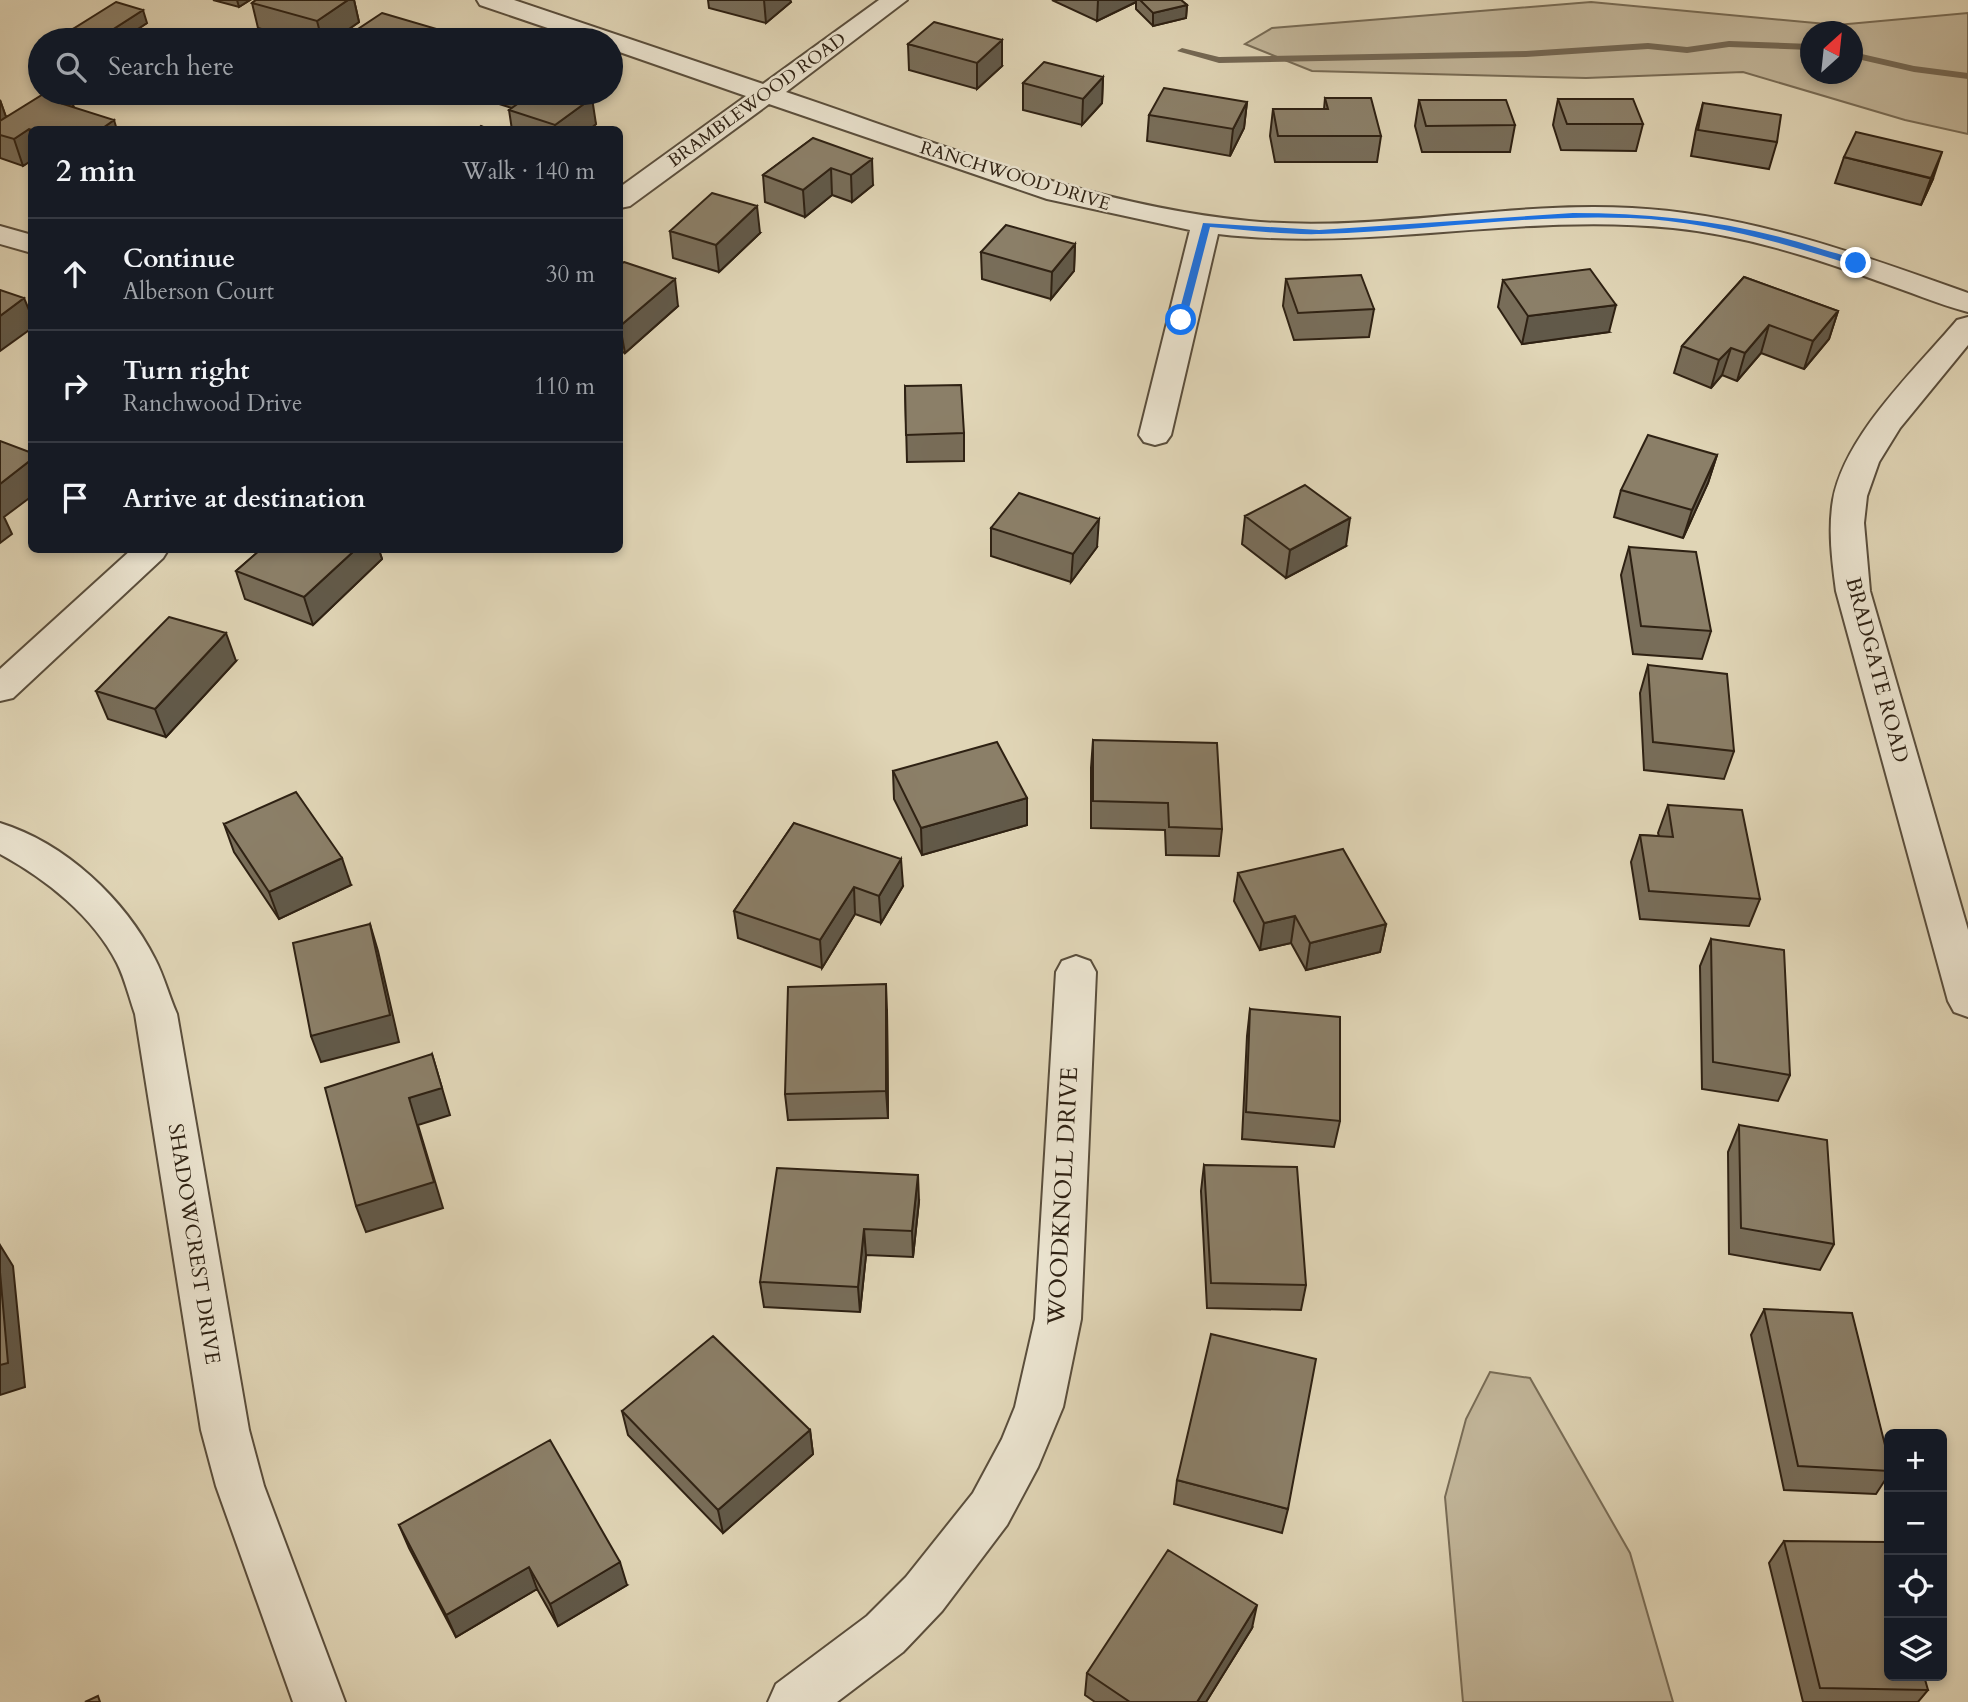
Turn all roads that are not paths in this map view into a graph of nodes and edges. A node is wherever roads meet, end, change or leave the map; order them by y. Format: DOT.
graph roads {
  1 [pos="489,0"];
  2 [pos="895,0"];
  3 [pos="571,28"];
  4 [pos="623,46"];
  5 [pos="765,94"];
  6 [pos="623,198"];
  7 [pos="1206,225"];
  8 [pos="0,235"];
  9 [pos="28,243"];
  10 [pos="1968,303"];
  11 [pos="1968,326"];
  12 [pos="1154,435"];
  13 [pos="147,553"];
  14 [pos="0,689"];
  15 [pos="0,837"];
  16 [pos="1076,972"];
  17 [pos="1966,986"];
  18 [pos="319,1702"];
  19 [pos="794,1702"];
  1 -- 3 [label="street, RANCHWOOD DRIVE"];
  2 -- 5 [label="street, BRAMBLEWOOD ROAD"];
  4 -- 5 [label="street, RANCHWOOD DRIVE"];
  5 -- 6 [label="street, BRAMBLEWOOD ROAD"];
  5 -- 7 [label="street, RANCHWOOD DRIVE"];
  7 -- 10 [label="street, RANCHWOOD DRIVE"];
  7 -- 12 [label="street"];
  8 -- 9 [label="street"];
  11 -- 17 [label="street, BRADGATE ROAD"];
  13 -- 14 [label="street"];
  15 -- 18 [label="street, SHADOWCREST DRIVE"];
  16 -- 19 [label="street, WOODKNOLL DRIVE"];
}
